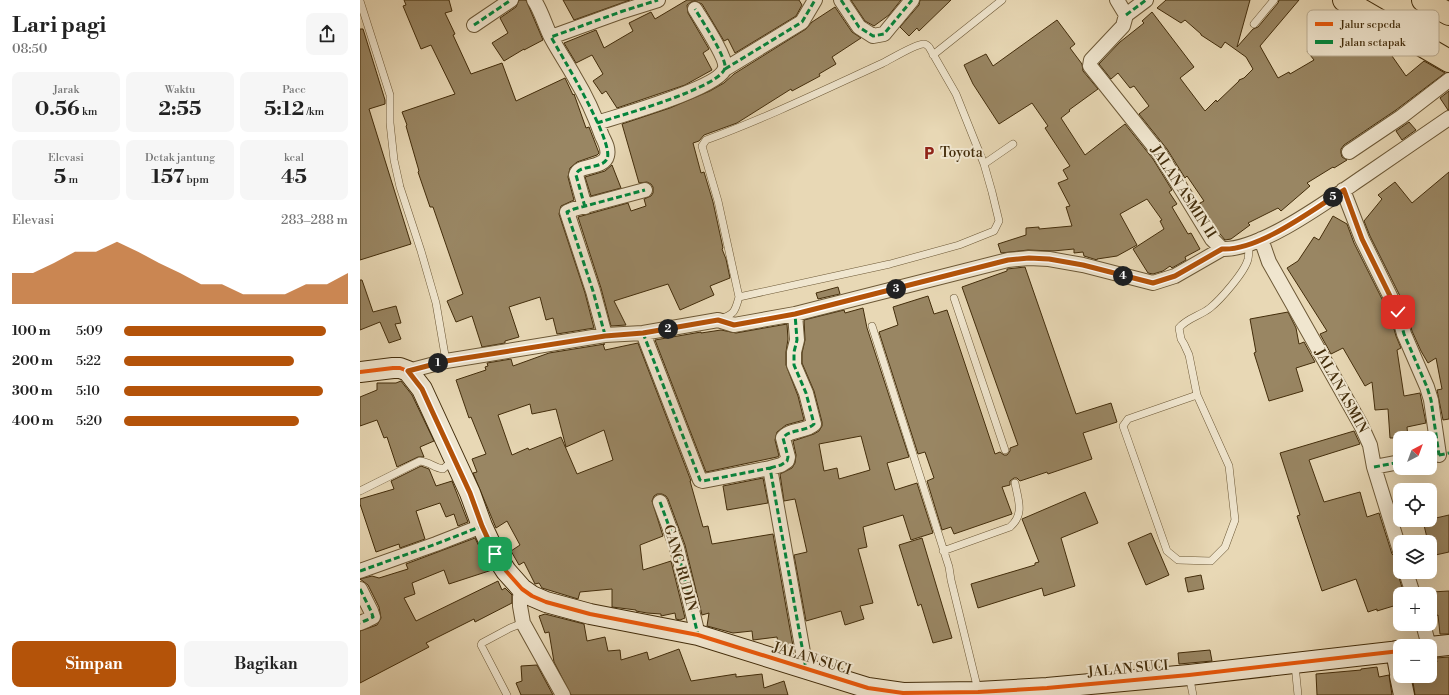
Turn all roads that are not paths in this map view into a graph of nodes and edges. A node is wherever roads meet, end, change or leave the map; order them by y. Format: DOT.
graph roads {
  1 [pos="511,0"];
  2 [pos="534,0"];
  3 [pos="658,0"];
  4 [pos="815,0"];
  5 [pos="842,0"];
  6 [pos="912,0"];
  7 [pos="1002,0"];
  8 [pos="1118,0"];
  9 [pos="1146,0"];
  10 [pos="1274,0"];
  11 [pos="1344,0"];
  12 [pos="1423,0"];
  13 [pos="360,1"];
  14 [pos="695,9"];
  15 [pos="1361,10"];
  16 [pos="1449,14"];
  17 [pos="1126,15"];
  18 [pos="1254,24"];
  19 [pos="474,25"];
  20 [pos="551,37"];
  21 [pos="933,55"];
  22 [pos="1439,55"];
  23 [pos="1449,61"];
  24 [pos="725,69"];
  25 [pos="1449,80"];
  26 [pos="1449,118"];
  27 [pos="597,123"];
  28 [pos="1013,144"];
  29 [pos="1349,152"];
  30 [pos="984,164"];
  31 [pos="646,190"];
  32 [pos="1344,190"];
  33 [pos="585,207"];
  34 [pos="1255,241"];
  35 [pos="1222,249"];
  36 [pos="739,297"];
  37 [pos="954,298"];
  38 [pos="795,314"];
  39 [pos="718,320"];
  40 [pos="872,326"];
  41 [pos="643,333"];
  42 [pos="605,336"];
  43 [pos="446,361"];
  44 [pos="408,371"];
  45 [pos="360,372"];
  46 [pos="1197,396"];
  47 [pos="1005,450"];
  48 [pos="1439,455"];
  49 [pos="454,459"];
  50 [pos="1393,463"];
  51 [pos="1374,467"];
  52 [pos="770,468"];
  53 [pos="1016,483"];
  54 [pos="360,491"];
  55 [pos="660,502"];
  56 [pos="482,526"];
  57 [pos="1395,535"];
  58 [pos="943,551"];
  59 [pos="360,570"];
  60 [pos="360,589"];
  61 [pos="522,589"];
  62 [pos="523,622"];
  63 [pos="360,623"];
  64 [pos="698,635"];
  65 [pos="1449,645"];
  66 [pos="1437,646"];
  67 [pos="1393,652"];
  68 [pos="1294,663"];
  69 [pos="806,669"];
  70 [pos="1189,675"];
  71 [pos="1402,683"];
  72 [pos="1048,691"];
  73 [pos="978,692"];
  74 [pos="950,694"];
  75 [pos="506,695"];
  76 [pos="563,695"];
  77 [pos="1193,695"];
  78 [pos="1298,695"];
  79 [pos="1404,695"];
  1 -- 19 [label="street"];
  2 -- 20 [label="street"];
  3 -- 20 [label="street"];
  4 -- 24 [label="street"];
  5 -- 6 [label="street"];
  7 -- 21 [label="lane"];
  8 -- 17 [label="street"];
  9 -- 17 [label="street"];
  10 -- 18 [label="lane"];
  11 -- 15 [label="main road"];
  12 -- 16 [label="main road"];
  13 -- 43 [label="lane"];
  14 -- 24 [label="street"];
  17 -- 35 [label="street, JALAN ASMIN II"];
  20 -- 27 [label="street"];
  21 -- 30 [label="lane"];
  21 -- 36 [label="lane"];
  22 -- 23 [label="main road"];
  24 -- 27 [label="street"];
  25 -- 29 [label="street"];
  26 -- 32 [label="street, JALAN ASMIN II"];
  27 -- 33 [label="street"];
  28 -- 30 [label="lane"];
  30 -- 36 [label="lane"];
  31 -- 33 [label="street"];
  32 -- 34 [label="street, JALAN ASMIN II"];
  32 -- 48 [label="street"];
  33 -- 42 [label="street"];
  34 -- 35 [label="street, JALAN ASMIN II"];
  34 -- 46 [label="lane"];
  34 -- 51 [label="street, JALAN ASMIN"];
  35 -- 38 [label="street"];
  36 -- 39 [label="lane"];
  37 -- 47 [label="lane"];
  38 -- 39 [label="street"];
  38 -- 52 [label="street"];
  39 -- 41 [label="street"];
  40 -- 58 [label="lane"];
  41 -- 42 [label="street"];
  41 -- 52 [label="street"];
  42 -- 43 [label="street"];
  43 -- 44 [label="street"];
  44 -- 45 [label="street"];
  44 -- 49 [label="street, JALAN SUCI"];
  46 -- 46 [label="lane"];
  49 -- 54 [label="lane"];
  49 -- 56 [label="street, JALAN SUCI"];
  50 -- 51 [label="street"];
  51 -- 57 [label="street, JALAN ASMIN"];
  52 -- 69 [label="street"];
  53 -- 58 [label="lane"];
  55 -- 64 [label="street, GANG RUDIN"];
  56 -- 59 [label="street"];
  56 -- 61 [label="street, JALAN SUCI"];
  58 -- 73 [label="lane"];
  60 -- 63 [label="street"];
  61 -- 62 [label="street"];
  61 -- 64 [label="street, JALAN SUCI"];
  62 -- 75 [label="lane"];
  62 -- 76 [label="street"];
  64 -- 69 [label="street, JALAN SUCI"];
  65 -- 66 [label="street"];
  67 -- 68 [label="street, JALAN SUCI"];
  68 -- 70 [label="street, JALAN SUCI"];
  68 -- 78 [label="lane"];
  69 -- 74 [label="street, JALAN SUCI"];
  70 -- 72 [label="street, JALAN SUCI"];
  70 -- 77 [label="lane"];
  71 -- 79 [label="street"];
  72 -- 73 [label="street, JALAN SUCI"];
  73 -- 74 [label="street, JALAN SUCI"];
}
